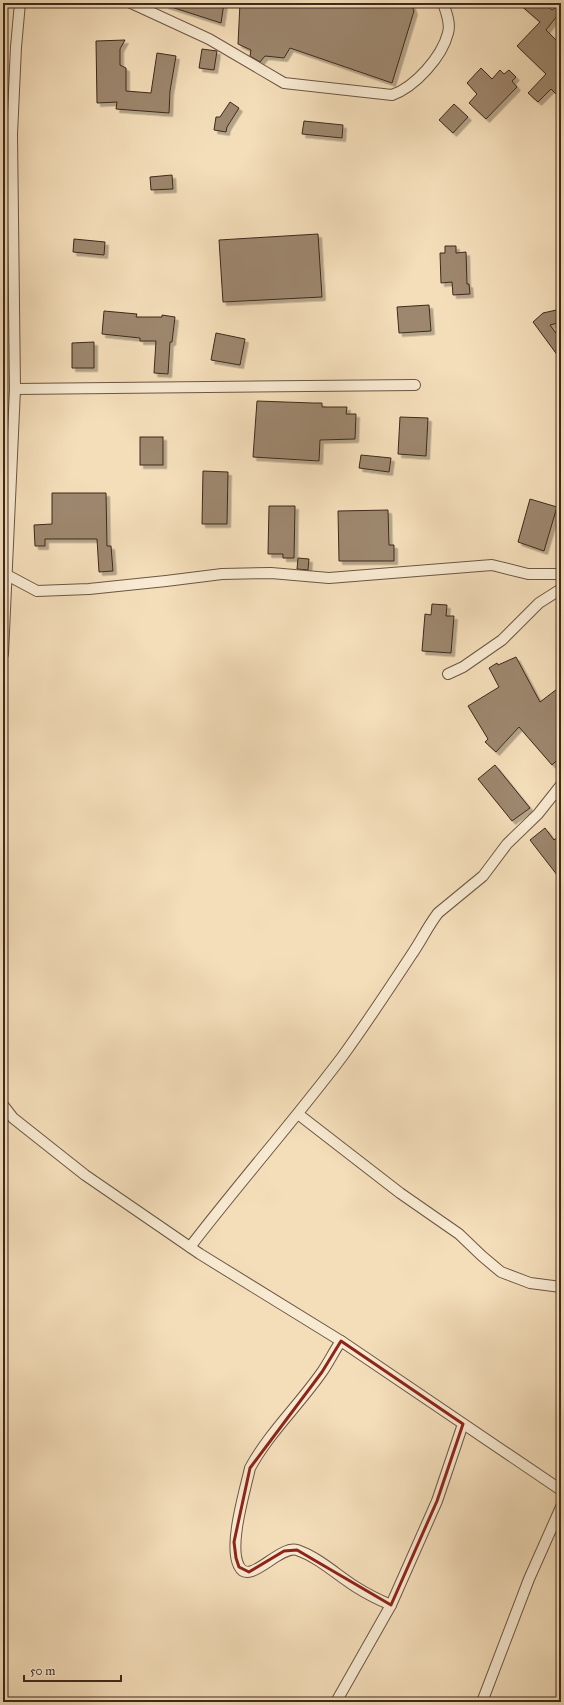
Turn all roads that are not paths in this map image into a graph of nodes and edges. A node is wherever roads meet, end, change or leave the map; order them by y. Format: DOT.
graph roads {
  1 [pos="20,3"];
  2 [pos="131,3"];
  3 [pos="443,3"];
  4 [pos="416,385"];
  5 [pos="15,389"];
  6 [pos="561,574"];
  7 [pos="7,575"];
  8 [pos="561,589"];
  9 [pos="3,654"];
  10 [pos="448,674"];
  11 [pos="561,786"];
  12 [pos="3,1105"];
  13 [pos="298,1114"];
  14 [pos="190,1247"];
  15 [pos="561,1287"];
  16 [pos="341,1341"];
  17 [pos="463,1424"];
  18 [pos="561,1490"];
  19 [pos="561,1507"];
  20 [pos="391,1606"];
  21 [pos="336,1702"];
  22 [pos="482,1702"];
  1 -- 5 [label="street"];
  2 -- 3 [label="street"];
  4 -- 5 [label="street"];
  5 -- 7 [label="street"];
  6 -- 7 [label="street"];
  7 -- 9 [label="street"];
  8 -- 10 [label="street"];
  11 -- 13 [label="street"];
  12 -- 14 [label="street"];
  13 -- 14 [label="street"];
  13 -- 15 [label="street"];
  14 -- 16 [label="street"];
  16 -- 17 [label="street"];
  16 -- 20 [label="street"];
  17 -- 18 [label="street"];
  17 -- 20 [label="street"];
  19 -- 22 [label="street"];
  20 -- 21 [label="street"];
}
